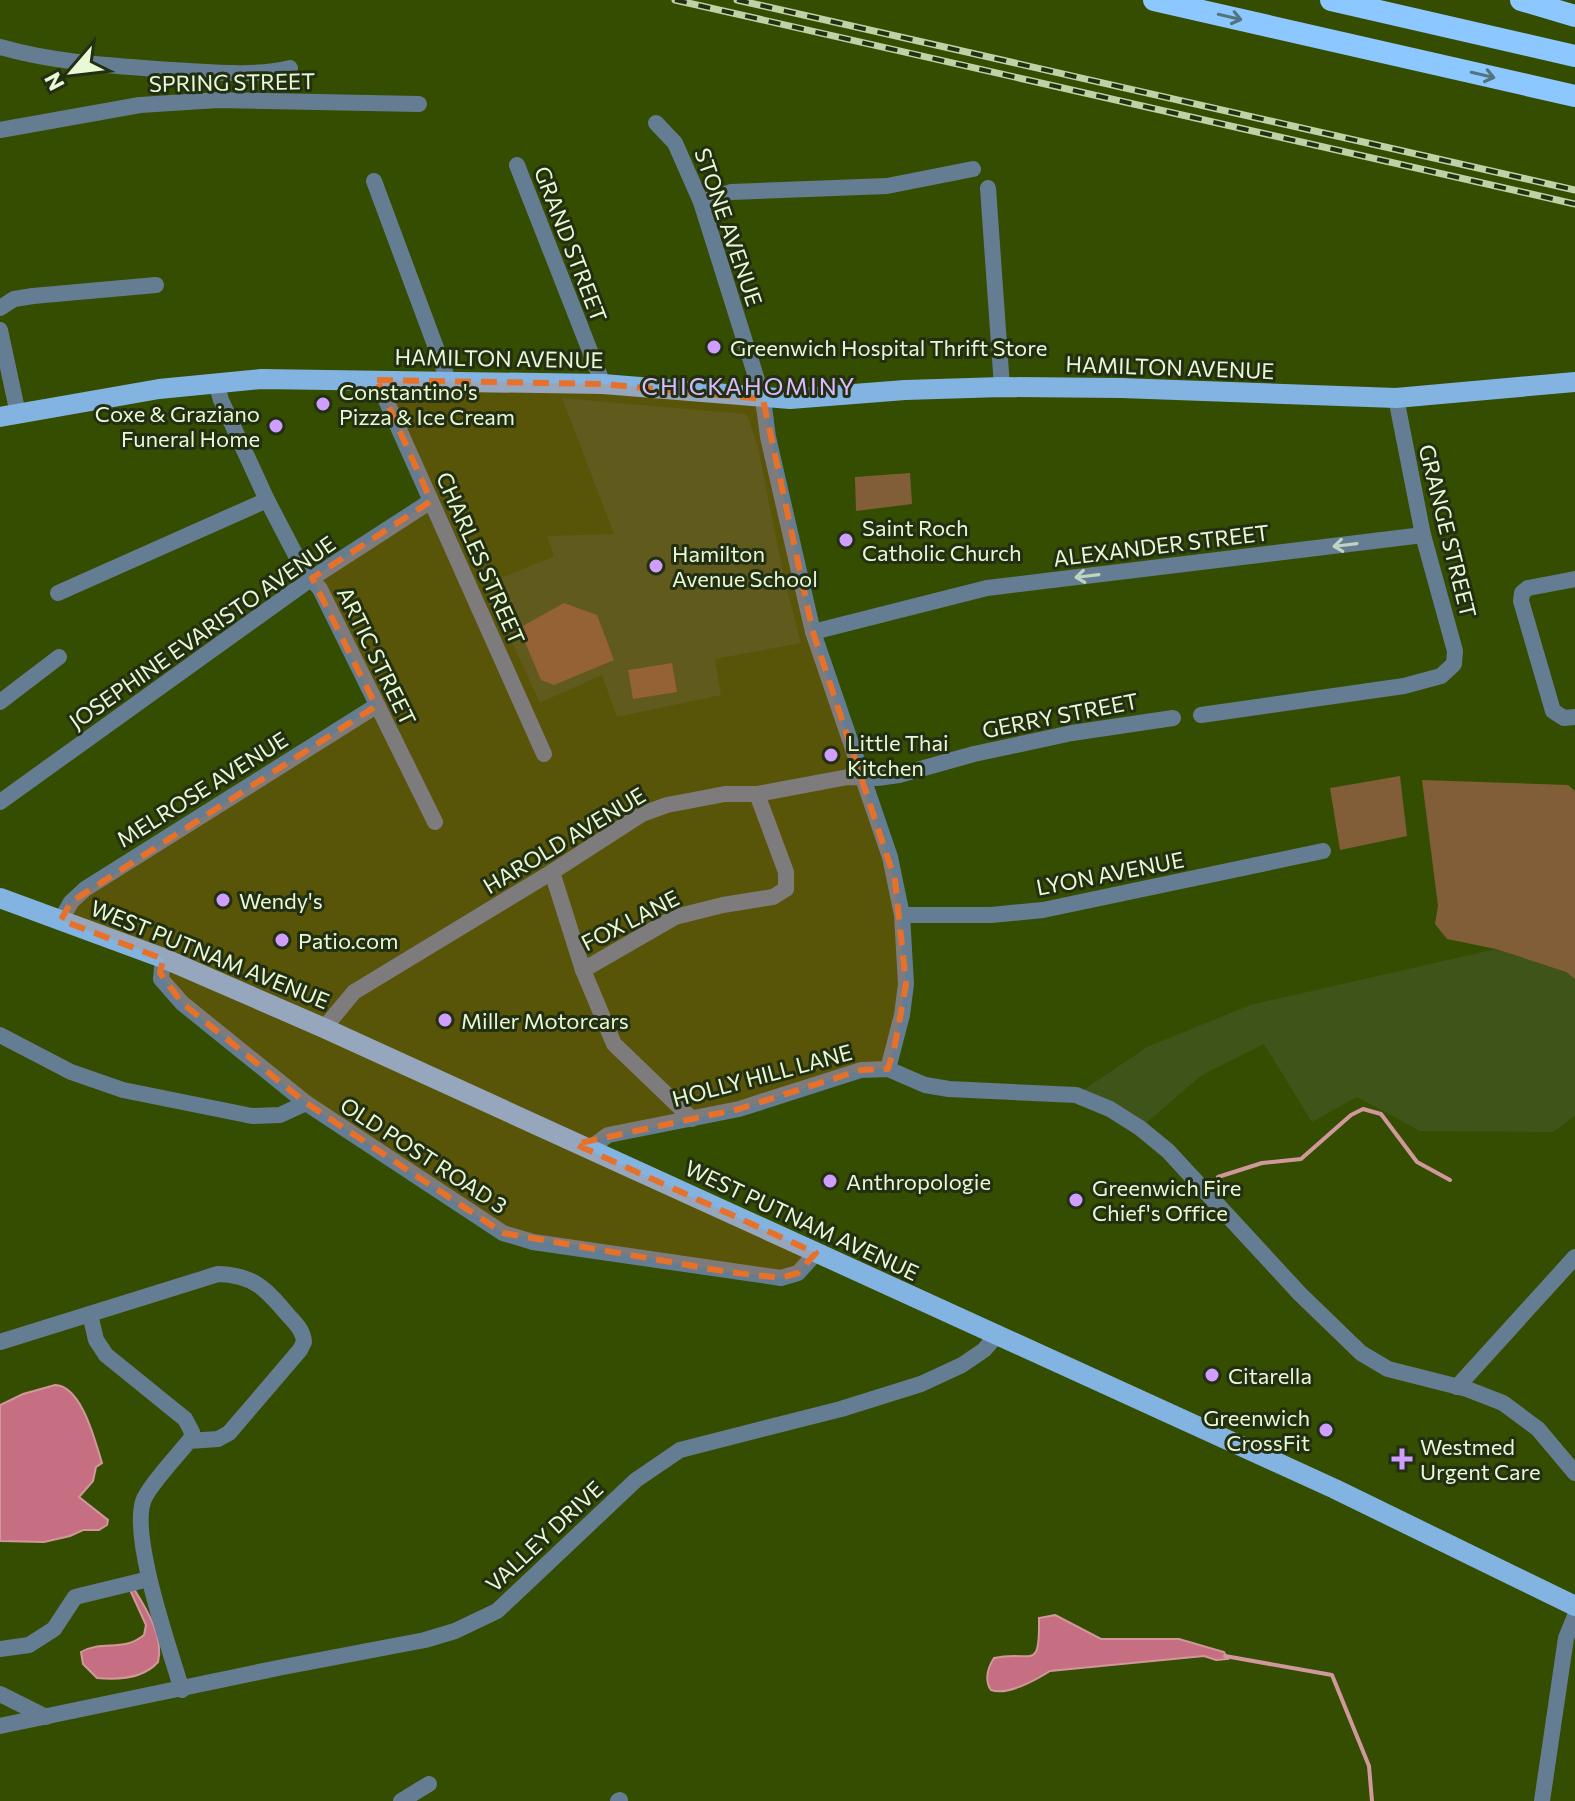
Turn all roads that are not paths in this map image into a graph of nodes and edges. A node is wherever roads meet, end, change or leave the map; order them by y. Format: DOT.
graph roads {
  1 [pos="1154,0"];
  2 [pos="1331,0"];
  3 [pos="1521,0"];
  4 [pos="1575,16"];
  5 [pos="0,47"];
  6 [pos="1575,56"];
  7 [pos="290,68"];
  8 [pos="1575,96"];
  9 [pos="419,104"];
  10 [pos="656,123"];
  11 [pos="0,130"];
  12 [pos="517,165"];
  13 [pos="973,169"];
  14 [pos="374,181"];
  15 [pos="988,188"];
  16 [pos="701,202"];
  17 [pos="156,285"];
  18 [pos="0,308"];
  19 [pos="0,330"];
  20 [pos="377,380"];
  21 [pos="448,380"];
  22 [pos="216,382"];
  23 [pos="1575,382"];
  24 [pos="603,384"];
  25 [pos="1002,387"];
  26 [pos="1396,398"];
  27 [pos="763,399"];
  28 [pos="9,416"];
  29 [pos="267,500"];
  30 [pos="431,501"];
  31 [pos="1423,535"];
  32 [pos="312,578"];
  33 [pos="1575,579"];
  34 [pos="58,593"];
  35 [pos="813,632"];
  36 [pos="59,657"];
  37 [pos="0,702"];
  38 [pos="376,706"];
  39 [pos="1201,715"];
  40 [pos="1575,717"];
  41 [pos="1173,718"];
  42 [pos="544,754"];
  43 [pos="862,778"];
  44 [pos="757,794"];
  45 [pos="0,802"];
  46 [pos="435,822"];
  47 [pos="1323,851"];
  48 [pos="552,872"];
  49 [pos="0,898"];
  50 [pos="902,915"];
  51 [pos="61,920"];
  52 [pos="163,958"];
  53 [pos="583,970"];
  54 [pos="324,1028"];
  55 [pos="0,1035"];
  56 [pos="888,1069"];
  57 [pos="306,1103"];
  58 [pos="692,1119"];
  59 [pos="589,1149"];
  60 [pos="816,1253"];
  61 [pos="1575,1257"];
  62 [pos="90,1314"];
  63 [pos="997,1335"];
  64 [pos="0,1342"];
  65 [pos="1457,1387"];
  66 [pos="191,1440"];
  67 [pos="1575,1473"];
  68 [pos="149,1579"];
  69 [pos="1575,1606"];
  70 [pos="1575,1616"];
  71 [pos="0,1649"];
  72 [pos="182,1690"];
  73 [pos="0,1694"];
  74 [pos="46,1717"];
  75 [pos="0,1726"];
  76 [pos="429,1784"];
  77 [pos="401,1801"];
  78 [pos="1542,1801"];
  1 -- 8 [label="highway, one-way"];
  2 -- 6 [label="highway"];
  3 -- 4 [label="highway"];
  5 -- 7 [label="street"];
  9 -- 11 [label="street, SPRING STREET"];
  10 -- 16 [label="street, STONE AVENUE"];
  12 -- 24 [label="street, GRAND STREET"];
  13 -- 16 [label="street"];
  14 -- 21 [label="street"];
  15 -- 25 [label="street"];
  16 -- 27 [label="street, STONE AVENUE"];
  17 -- 18 [label="street"];
  19 -- 28 [label="street"];
  20 -- 21 [label="main road, HAMILTON AVENUE"];
  20 -- 22 [label="main road, HAMILTON AVENUE"];
  20 -- 30 [label="street, CHARLES STREET"];
  21 -- 24 [label="main road, HAMILTON AVENUE"];
  22 -- 28 [label="main road, HAMILTON AVENUE"];
  22 -- 29 [label="street, ARTIC STREET"];
  23 -- 26 [label="main road, HAMILTON AVENUE"];
  24 -- 27 [label="main road, HAMILTON AVENUE"];
  25 -- 26 [label="main road, HAMILTON AVENUE"];
  25 -- 27 [label="main road, HAMILTON AVENUE"];
  26 -- 31 [label="street, GRANGE STREET"];
  27 -- 35 [label="street, STONE AVENUE"];
  29 -- 32 [label="street, ARTIC STREET"];
  29 -- 34 [label="street"];
  30 -- 32 [label="street, JOSEPHINE EVARISTO AVENUE"];
  30 -- 42 [label="street, CHARLES STREET"];
  31 -- 35 [label="street, ALEXANDER STREET, one-way"];
  31 -- 39 [label="street, GRANGE STREET"];
  32 -- 38 [label="street, ARTIC STREET"];
  32 -- 45 [label="street, JOSEPHINE EVARISTO AVENUE"];
  33 -- 40 [label="street"];
  35 -- 43 [label="street, STONE AVENUE"];
  36 -- 37 [label="street"];
  38 -- 46 [label="street, ARTIC STREET"];
  38 -- 51 [label="street, MELROSE AVENUE"];
  41 -- 43 [label="street, GERRY STREET"];
  43 -- 44 [label="street, HAROLD AVENUE"];
  43 -- 50 [label="street, STONE AVENUE"];
  44 -- 48 [label="street, HAROLD AVENUE"];
  44 -- 53 [label="street, FOX LANE"];
  47 -- 50 [label="street, LYON AVENUE"];
  48 -- 53 [label="street"];
  48 -- 54 [label="street, HAROLD AVENUE"];
  49 -- 51 [label="main road, WEST PUTNAM AVENUE"];
  50 -- 56 [label="street, STONE AVENUE"];
  51 -- 52 [label="main road, WEST PUTNAM AVENUE"];
  52 -- 54 [label="main road, WEST PUTNAM AVENUE"];
  52 -- 57 [label="street, OLD POST ROAD 3"];
  53 -- 58 [label="street"];
  54 -- 59 [label="main road, WEST PUTNAM AVENUE"];
  55 -- 57 [label="street"];
  56 -- 58 [label="street, HOLLY HILL LANE"];
  56 -- 65 [label="street"];
  57 -- 60 [label="street, OLD POST ROAD 3"];
  58 -- 59 [label="street, HOLLY HILL LANE"];
  59 -- 60 [label="main road, WEST PUTNAM AVENUE"];
  60 -- 63 [label="main road, WEST PUTNAM AVENUE"];
  61 -- 65 [label="street"];
  62 -- 64 [label="street"];
  62 -- 66 [label="street"];
  62 -- 66 [label="street"];
  63 -- 69 [label="main road, WEST PUTNAM AVENUE"];
  63 -- 72 [label="street, VALLEY DRIVE"];
  65 -- 67 [label="street"];
  66 -- 68 [label="street"];
  68 -- 71 [label="street"];
  68 -- 72 [label="street"];
  70 -- 78 [label="street"];
  72 -- 74 [label="street, VALLEY DRIVE"];
  73 -- 74 [label="street"];
  74 -- 75 [label="street, VALLEY DRIVE"];
  76 -- 77 [label="street"];
}
